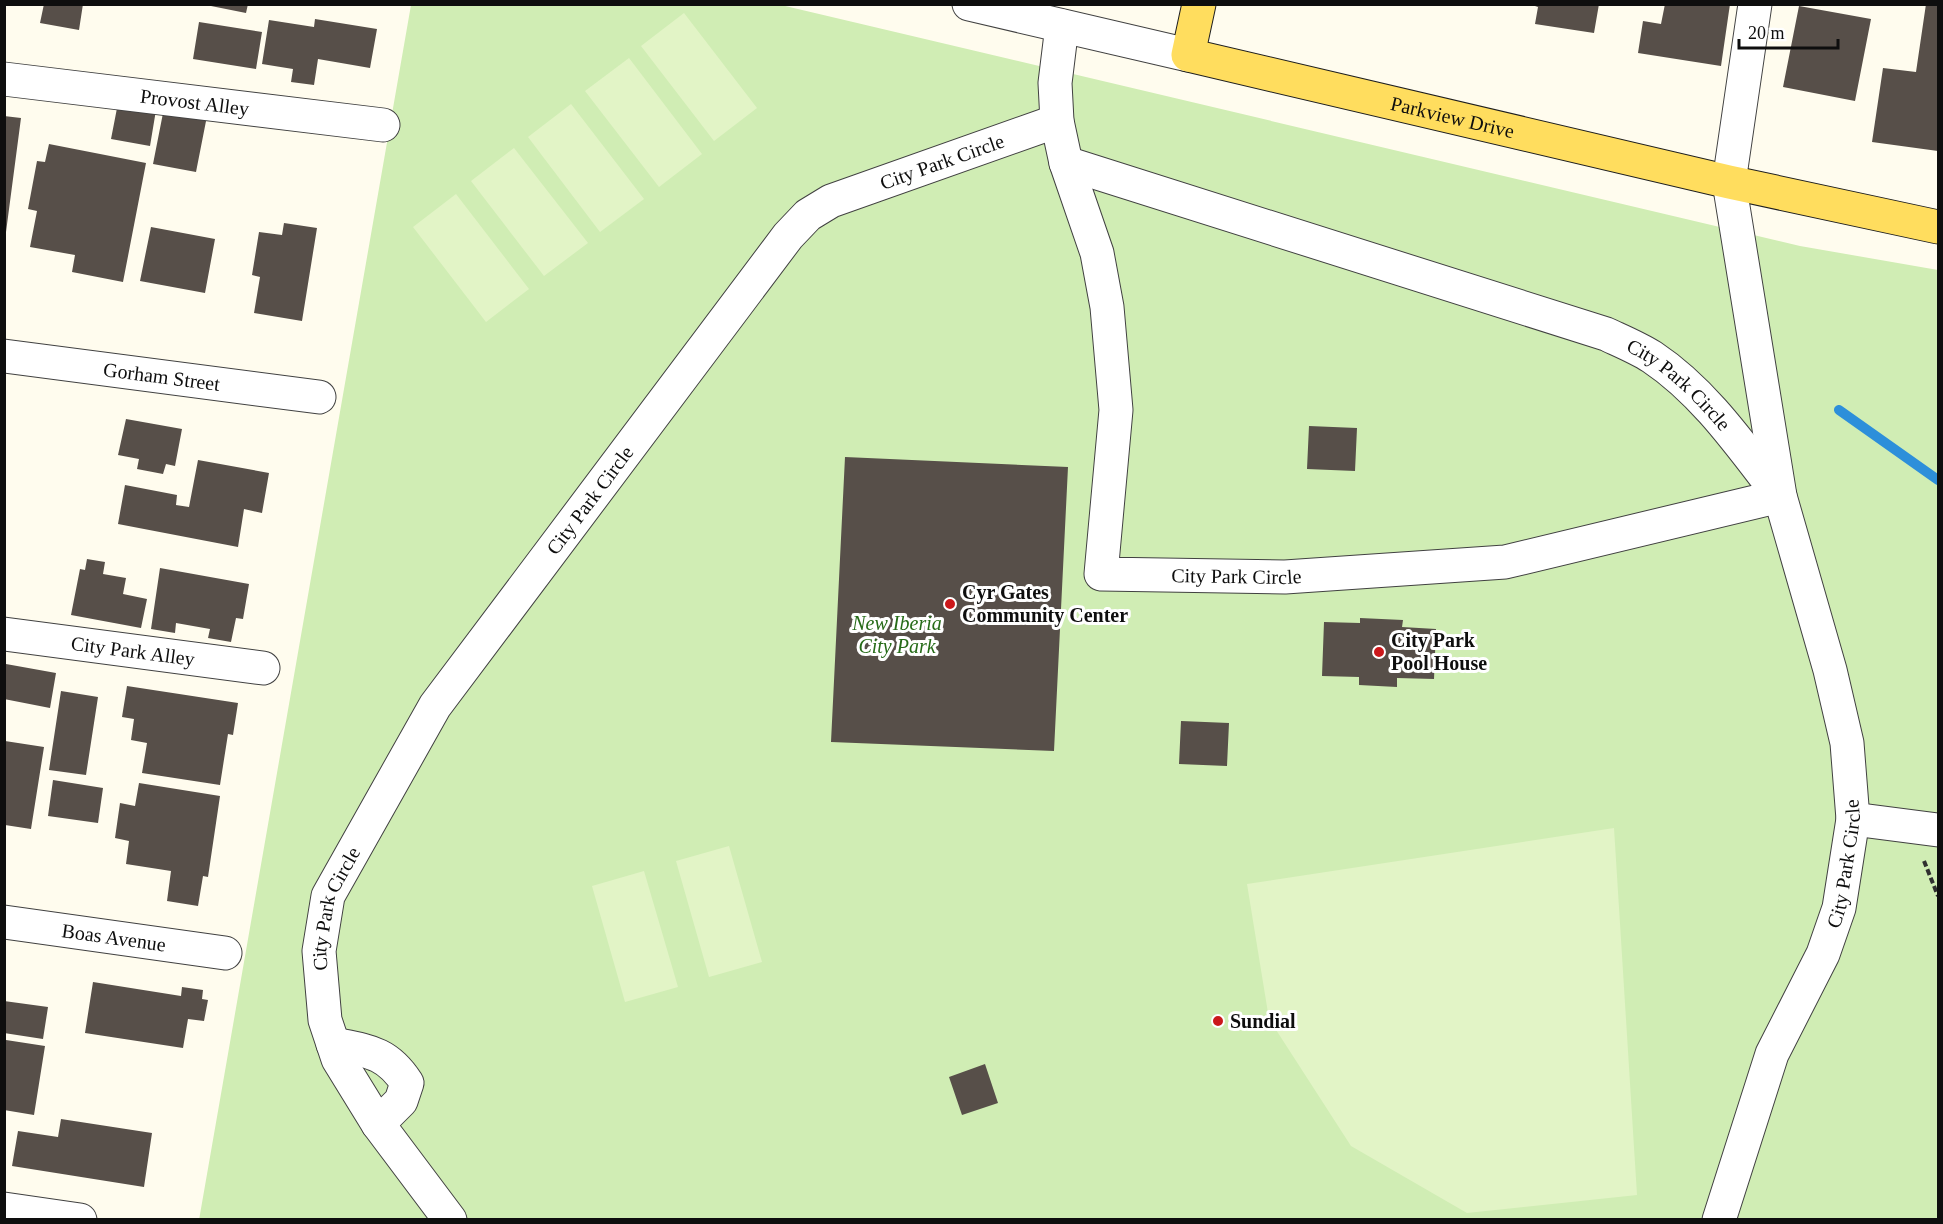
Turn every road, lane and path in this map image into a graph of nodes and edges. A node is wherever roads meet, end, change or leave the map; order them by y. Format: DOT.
graph roads {
  1 [pos="969,4"];
  2 [pos="1199,4"];
  3 [pos="1755,4"];
  4 [pos="1062,26"];
  5 [pos="1188,55"];
  6 [pos="4,79"];
  7 [pos="1057,121"];
  8 [pos="383,124"];
  9 [pos="1066,163"];
  10 [pos="1729,182"];
  11 [pos="1938,227"];
  12 [pos="4,356"];
  13 [pos="320,397"];
  14 [pos="1780,496"];
  15 [pos="4,634"];
  16 [pos="263,668"];
  17 [pos="1853,819"];
  18 [pos="1938,830"];
  19 [pos="4,922"];
  20 [pos="225,953"];
  21 [pos="333,1044"];
  22 [pos="378,1124"];
  23 [pos="4,1209"];
  24 [pos="80,1220"];
  25 [pos="450,1220"];
  26 [pos="1719,1220"];
  1 -- 4 [label="street, Parkview Drive"];
  2 -- 5 [label="main road"];
  3 -- 10 [label="street, City Park Circle"];
  4 -- 5 [label="street, Parkview Drive"];
  4 -- 7 [label="street, City Park Circle"];
  5 -- 10 [label="main road, Parkview Drive"];
  6 -- 8 [label="street, Provost Alley"];
  7 -- 9 [label="street, City Park Circle"];
  7 -- 21 [label="street, City Park Circle"];
  9 -- 14 [label="street, City Park Circle"];
  9 -- 14 [label="street, City Park Circle"];
  10 -- 11 [label="main road, Parkview Drive"];
  10 -- 14 [label="street, City Park Circle"];
  12 -- 13 [label="street, Gorham Street"];
  14 -- 17 [label="street, City Park Circle"];
  15 -- 16 [label="street, City Park Alley"];
  17 -- 18 [label="street"];
  17 -- 26 [label="street, City Park Circle"];
  19 -- 20 [label="street, Boas Avenue"];
  21 -- 22 [label="street, City Park Circle"];
  21 -- 22 [label="street"];
  22 -- 25 [label="street, City Park Circle"];
  23 -- 24 [label="street"];
}
